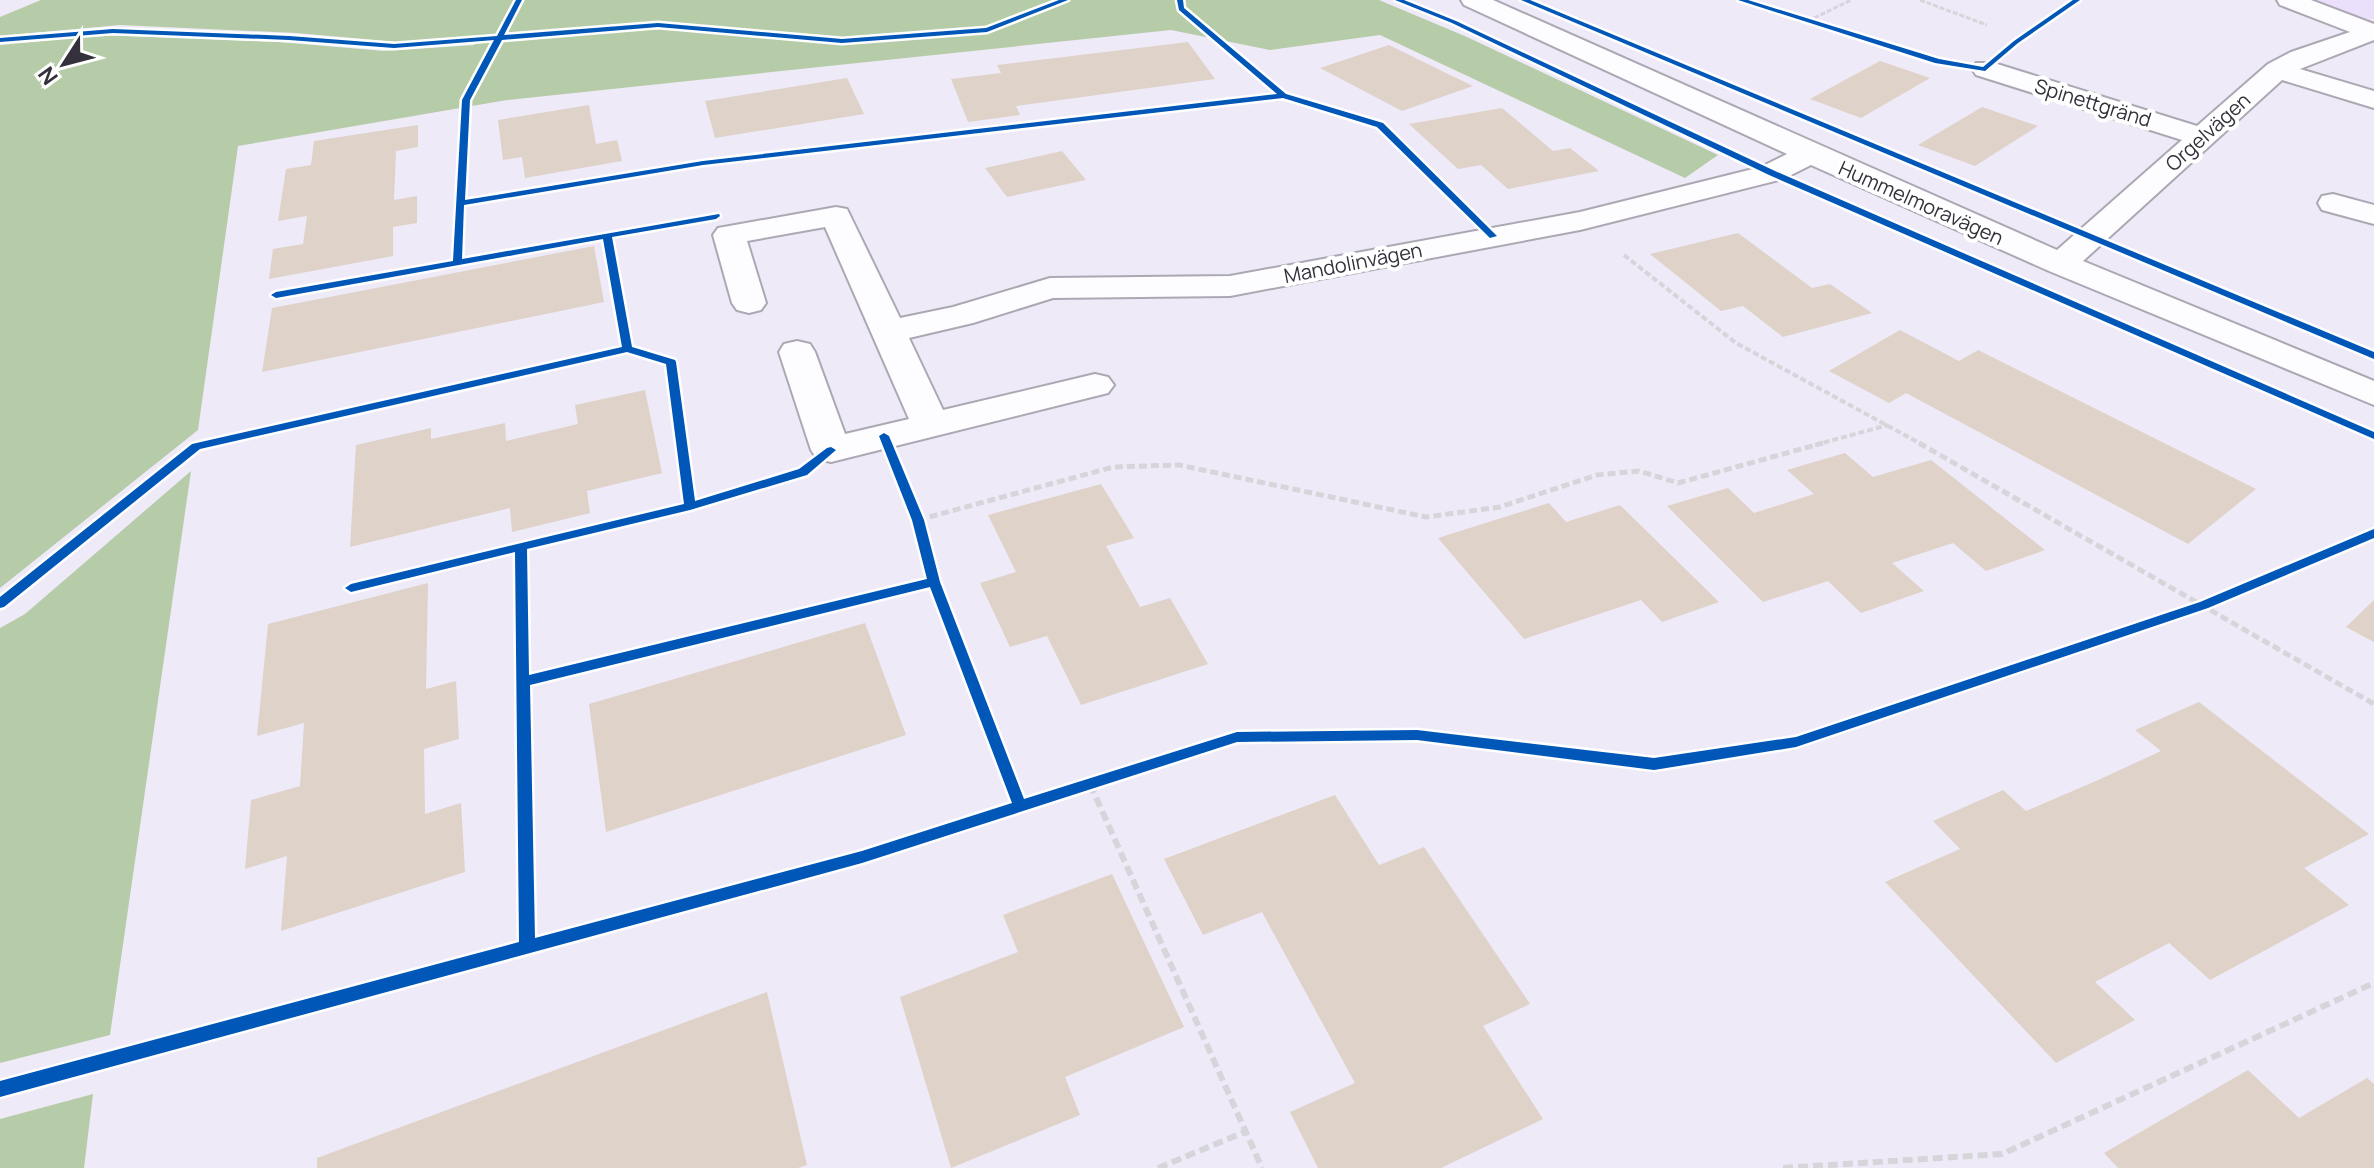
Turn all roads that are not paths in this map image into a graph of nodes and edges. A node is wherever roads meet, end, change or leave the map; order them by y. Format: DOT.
graph roads {
  1 [pos="1473,0"];
  2 [pos="2289,0"];
  3 [pos="2374,32"];
  4 [pos="1985,69"];
  5 [pos="2277,70"];
  6 [pos="2374,100"];
  7 [pos="2202,137"];
  8 [pos="1810,154"];
  9 [pos="2333,203"];
  10 [pos="2374,215"];
  11 [pos="2061,264"];
  12 [pos="749,303"];
  13 [pos="891,331"];
  14 [pos="797,352"];
  15 [pos="1095,385"];
  16 [pos="2374,394"];
  17 [pos="931,425"];
  1 -- 8 [label="street, Hummelmoravägen"];
  2 -- 3 [label="street"];
  3 -- 5 [label="street, Orgelvägen"];
  4 -- 7 [label="street, Spinettgränd"];
  5 -- 6 [label="street"];
  5 -- 7 [label="street, Orgelvägen"];
  7 -- 11 [label="street, Orgelvägen"];
  8 -- 11 [label="street, Hummelmoravägen"];
  8 -- 13 [label="street, Mandolinvägen"];
  9 -- 10 [label="street"];
  11 -- 16 [label="street, Hummelmoravägen"];
  12 -- 13 [label="street"];
  13 -- 17 [label="street"];
  14 -- 17 [label="street"];
  15 -- 17 [label="street"];
}
